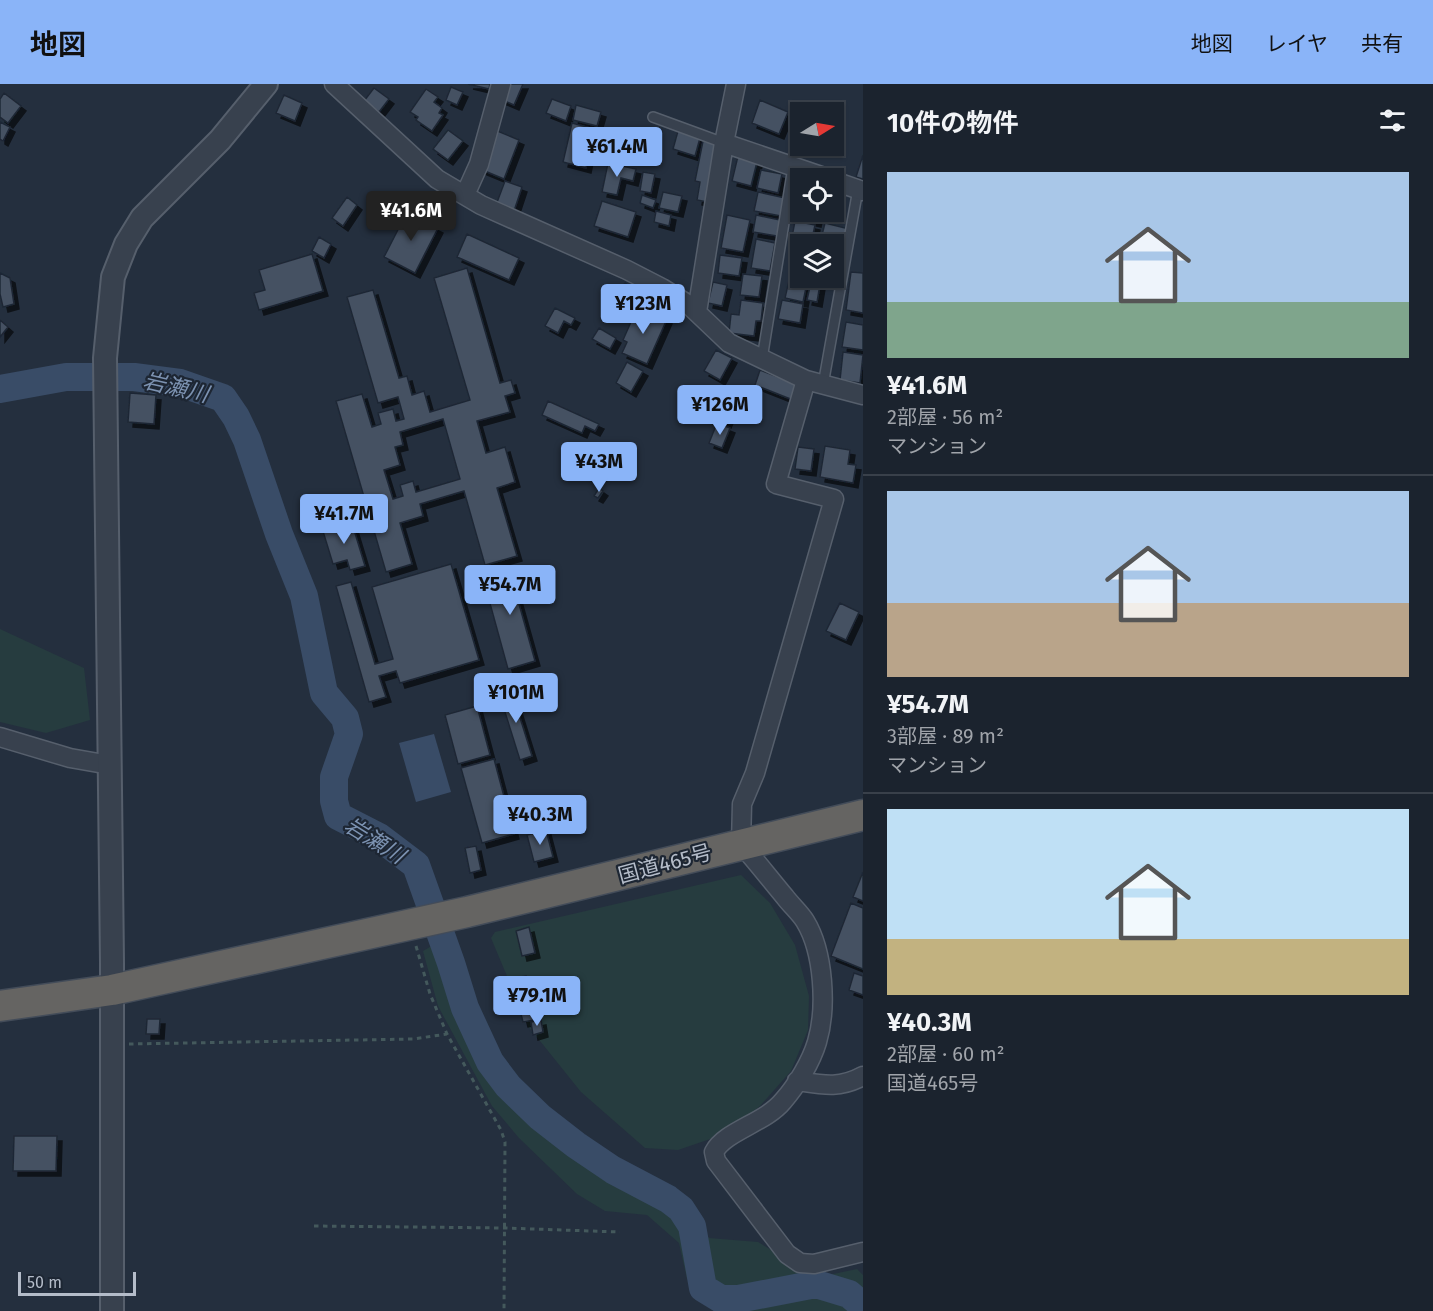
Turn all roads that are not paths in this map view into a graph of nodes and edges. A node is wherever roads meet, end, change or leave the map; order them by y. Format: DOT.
graph roads {
  1 [pos="266,84"];
  2 [pos="334,84"];
  3 [pos="501,84"];
  4 [pos="736,84"];
  5 [pos="653,117"];
  6 [pos="724,143"];
  7 [pos="793,167"];
  8 [pos="796,168"];
  9 [pos="844,184"];
  10 [pos="860,190"];
  11 [pos="465,195"];
  12 [pos="697,312"];
  13 [pos="762,359"];
  14 [pos="814,382"];
  15 [pos="863,395"];
  16 [pos="0,737"];
  17 [pos="110,765"];
  18 [pos="863,815"];
  19 [pos="741,844"];
  20 [pos="112,990"];
  21 [pos="0,1006"];
  22 [pos="863,1076"];
  23 [pos="797,1081"];
  24 [pos="863,1252"];
  25 [pos="112,1311"];
  1 -- 17 [label="street"];
  2 -- 11 [label="street"];
  3 -- 11 [label="street"];
  4 -- 6 [label="street"];
  5 -- 6 [label="lane"];
  6 -- 7 [label="street"];
  6 -- 12 [label="street"];
  7 -- 8 [label="street"];
  7 -- 13 [label="lane"];
  9 -- 10 [label="street"];
  10 -- 14 [label="lane"];
  11 -- 12 [label="street"];
  12 -- 13 [label="street"];
  13 -- 14 [label="street"];
  14 -- 15 [label="street"];
  14 -- 19 [label="street"];
  16 -- 17 [label="street"];
  17 -- 20 [label="street"];
  18 -- 19 [label="highway, 国道465号"];
  19 -- 20 [label="highway, 国道465号"];
  19 -- 23 [label="street"];
  20 -- 21 [label="highway, 国道465号"];
  20 -- 25 [label="street"];
  22 -- 23 [label="street"];
  23 -- 24 [label="street"];
}
